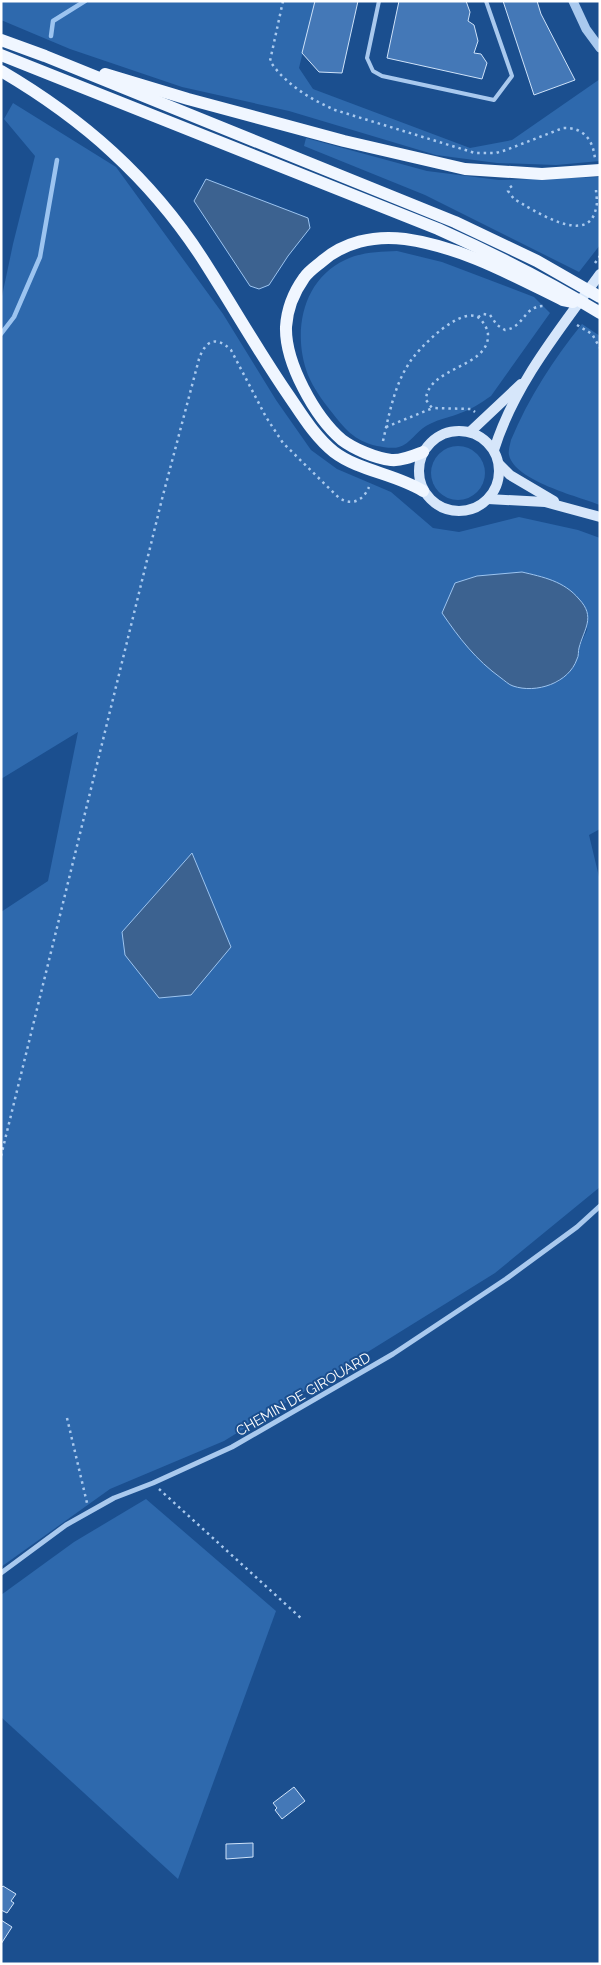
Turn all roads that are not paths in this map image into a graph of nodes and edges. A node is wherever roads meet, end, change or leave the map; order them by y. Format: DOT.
graph roads {
  1 [pos="378,1"];
  2 [pos="486,1"];
  3 [pos="574,1"];
  4 [pos="1,40"];
  5 [pos="600,48"];
  6 [pos="1,55"];
  7 [pos="45,56"];
  8 [pos="1,71"];
  9 [pos="598,166"];
  10 [pos="600,274"];
  11 [pos="600,297"];
  12 [pos="585,304"];
  13 [pos="600,313"];
  14 [pos="529,376"];
  15 [pos="470,432"];
  16 [pos="494,450"];
  17 [pos="424,452"];
  18 [pos="499,464"];
  19 [pos="424,491"];
  20 [pos="488,499"];
  21 [pos="568,507"];
  22 [pos="600,517"];
  23 [pos="600,1206"];
  24 [pos="1,1573"];
  1 -- 2 [label="lane"];
  3 -- 5 [label="street"];
  4 -- 7 [label="main road"];
  6 -- 12 [label="main road"];
  7 -- 9 [label="main road"];
  7 -- 11 [label="main road"];
  8 -- 19 [label="main road"];
  10 -- 14 [label="main road"];
  12 -- 13 [label="main road"];
  12 -- 17 [label="main road"];
  14 -- 15 [label="main road"];
  14 -- 16 [label="main road"];
  15 -- 16 [label="main road"];
  15 -- 17 [label="main road"];
  16 -- 18 [label="main road"];
  17 -- 19 [label="main road"];
  18 -- 20 [label="main road"];
  18 -- 21 [label="main road"];
  19 -- 20 [label="main road"];
  20 -- 21 [label="main road"];
  21 -- 22 [label="main road"];
  23 -- 24 [label="street, CHEMIN DE GIROUARD"];
}
